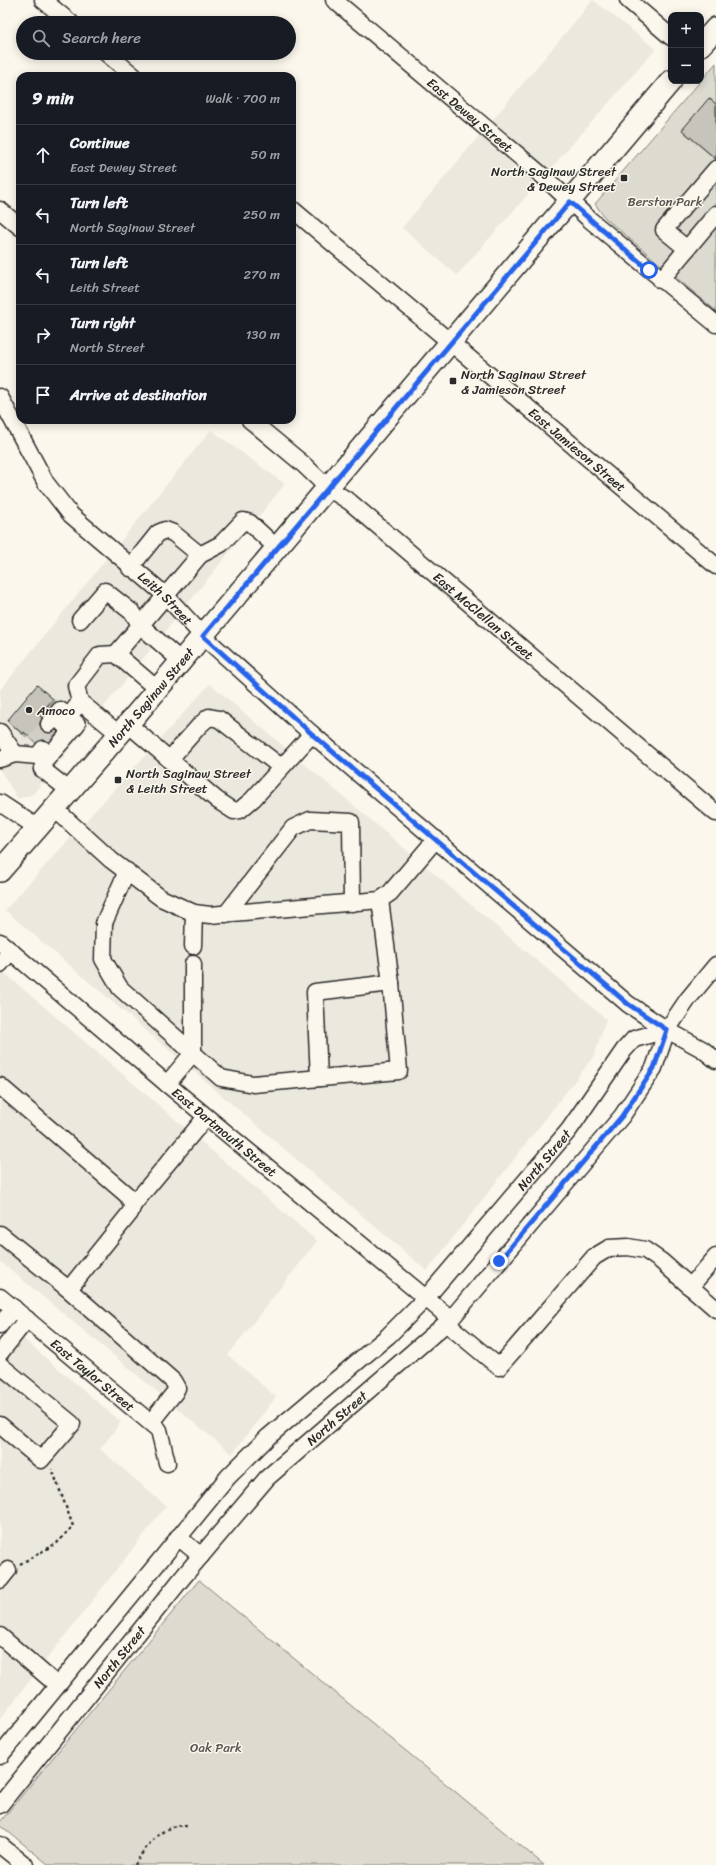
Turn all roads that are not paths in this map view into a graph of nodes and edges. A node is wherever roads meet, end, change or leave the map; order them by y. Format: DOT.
graph roads {
  1 [pos="43,0"];
  2 [pos="334,0"];
  3 [pos="628,0"];
  4 [pos="62,16"];
  5 [pos="716,28"];
  6 [pos="668,34"];
  7 [pos="704,42"];
  8 [pos="115,60"];
  9 [pos="129,72"];
  10 [pos="668,84"];
  11 [pos="716,169"];
  12 [pos="570,202"];
  13 [pos="0,210"];
  14 [pos="296,212"];
  15 [pos="716,214"];
  16 [pos="16,224"];
  17 [pos="686,249"];
  18 [pos="661,280"];
  19 [pos="716,324"];
  20 [pos="450,342"];
  21 [pos="0,397"];
  22 [pos="255,424"];
  23 [pos="328,488"];
  24 [pos="277,548"];
  25 [pos="200,555"];
  26 [pos="716,566"];
  27 [pos="130,568"];
  28 [pos="165,595"];
  29 [pos="80,620"];
  30 [pos="140,625"];
  31 [pos="203,636"];
  32 [pos="116,654"];
  33 [pos="181,661"];
  34 [pos="157,689"];
  35 [pos="80,702"];
  36 [pos="69,717"];
  37 [pos="54,728"];
  38 [pos="123,729"];
  39 [pos="0,732"];
  40 [pos="312,734"];
  41 [pos="40,752"];
  42 [pos="7,756"];
  43 [pos="169,760"];
  44 [pos="281,767"];
  45 [pos="70,791"];
  46 [pos="0,803"];
  47 [pos="55,809"];
  48 [pos="716,813"];
  49 [pos="38,828"];
  50 [pos="436,840"];
  51 [pos="0,871"];
  52 [pos="127,871"];
  53 [pos="380,900"];
  54 [pos="352,903"];
  55 [pos="194,913"];
  56 [pos="226,914"];
  57 [pos="6,946"];
  58 [pos="193,946"];
  59 [pos="0,964"];
  60 [pos="193,964"];
  61 [pos="716,965"];
  62 [pos="391,983"];
  63 [pos="667,1030"];
  64 [pos="194,1053"];
  65 [pos="716,1060"];
  66 [pos="319,1078"];
  67 [pos="167,1084"];
  68 [pos="0,1086"];
  69 [pos="206,1116"];
  70 [pos="133,1205"];
  71 [pos="0,1234"];
  72 [pos="716,1257"];
  73 [pos="690,1286"];
  74 [pos="67,1288"];
  75 [pos="0,1297"];
  76 [pos="426,1298"];
  77 [pos="14,1308"];
  78 [pos="716,1309"];
  79 [pos="27,1319"];
  80 [pos="448,1321"];
  81 [pos="0,1325"];
  82 [pos="0,1353"];
  83 [pos="0,1366"];
  84 [pos="151,1422"];
  85 [pos="0,1425"];
  86 [pos="167,1463"];
  87 [pos="178,1537"];
  88 [pos="201,1556"];
  89 [pos="0,1636"];
  90 [pos="57,1685"];
  91 [pos="0,1756"];
  92 [pos="0,1805"];
  93 [pos="0,1845"];
  94 [pos="24,1865"];
  1 -- 4 [label="street"];
  2 -- 12 [label="street, East Dewey Street"];
  3 -- 6 [label="street"];
  5 -- 7 [label="main road"];
  8 -- 9 [label="street"];
  10 -- 12 [label="main road, North Saginaw Street"];
  11 -- 17 [label="street"];
  12 -- 18 [label="street, East Dewey Street"];
  12 -- 20 [label="main road, North Saginaw Street"];
  13 -- 16 [label="street"];
  14 -- 20 [label="street, East Jamieson Street"];
  15 -- 17 [label="street"];
  17 -- 18 [label="street"];
  18 -- 19 [label="street, East Dewey Street"];
  20 -- 23 [label="main road, North Saginaw Street"];
  20 -- 26 [label="street, East Jamieson Street"];
  21 -- 27 [label="street, Leith Street"];
  22 -- 23 [label="street, East McClellan Street"];
  23 -- 24 [label="main road, North Saginaw Street"];
  23 -- 48 [label="street, East McClellan Street"];
  24 -- 25 [label="street"];
  24 -- 31 [label="main road, North Saginaw Street"];
  25 -- 27 [label="street"];
  25 -- 28 [label="street"];
  27 -- 28 [label="street, Leith Street"];
  28 -- 30 [label="street"];
  28 -- 31 [label="street, Leith Street"];
  29 -- 30 [label="street"];
  30 -- 32 [label="street"];
  30 -- 33 [label="street"];
  31 -- 33 [label="main road, North Saginaw Street"];
  31 -- 40 [label="street, Leith Street"];
  32 -- 34 [label="street"];
  32 -- 35 [label="street"];
  33 -- 34 [label="main road, North Saginaw Street"];
  34 -- 38 [label="main road, North Saginaw Street"];
  35 -- 36 [label="street"];
  35 -- 38 [label="street"];
  36 -- 37 [label="street"];
  36 -- 41 [label="street"];
  38 -- 43 [label="street"];
  38 -- 45 [label="main road, North Saginaw Street"];
  39 -- 42 [label="street"];
  40 -- 44 [label="street"];
  40 -- 50 [label="street, Leith Street"];
  41 -- 42 [label="street"];
  41 -- 45 [label="street"];
  43 -- 44 [label="street"];
  43 -- 44 [label="street"];
  45 -- 47 [label="main road, North Saginaw Street"];
  46 -- 49 [label="street"];
  47 -- 49 [label="main road, North Saginaw Street"];
  47 -- 52 [label="street"];
  49 -- 51 [label="main road, North Saginaw Street"];
  50 -- 53 [label="street"];
  50 -- 63 [label="street, Leith Street"];
  52 -- 55 [label="street"];
  52 -- 64 [label="street"];
  53 -- 54 [label="street"];
  53 -- 62 [label="street"];
  54 -- 56 [label="street"];
  54 -- 56 [label="street"];
  55 -- 56 [label="street"];
  55 -- 58 [label="street"];
  57 -- 59 [label="street"];
  57 -- 67 [label="street, East Dartmouth Street"];
  60 -- 64 [label="street"];
  61 -- 63 [label="street, North Street"];
  62 -- 66 [label="street"];
  62 -- 66 [label="street"];
  63 -- 65 [label="street, Leith Street"];
  63 -- 76 [label="street, North Street"];
  63 -- 80 [label="street, North Street"];
  64 -- 66 [label="street"];
  64 -- 67 [label="street"];
  67 -- 69 [label="street, East Dartmouth Street"];
  68 -- 70 [label="street"];
  69 -- 70 [label="street"];
  69 -- 76 [label="street, East Dartmouth Street"];
  70 -- 74 [label="street"];
  71 -- 74 [label="street"];
  72 -- 73 [label="street"];
  73 -- 78 [label="street"];
  73 -- 80 [label="street, East Dartmouth Street"];
  74 -- 84 [label="street"];
  75 -- 77 [label="street, East Taylor Street"];
  76 -- 80 [label="street, East Dartmouth Street"];
  76 -- 87 [label="street, North Street"];
  77 -- 79 [label="street, East Taylor Street"];
  77 -- 81 [label="street"];
  79 -- 82 [label="street"];
  79 -- 84 [label="street, East Taylor Street"];
  80 -- 88 [label="street, North Street"];
  83 -- 85 [label="street"];
  84 -- 86 [label="street, East Taylor Street"];
  87 -- 88 [label="street"];
  87 -- 90 [label="street, North Street"];
  88 -- 92 [label="street, North Street"];
  89 -- 90 [label="street"];
  90 -- 91 [label="street, North Street"];
  93 -- 94 [label="street"];
}
